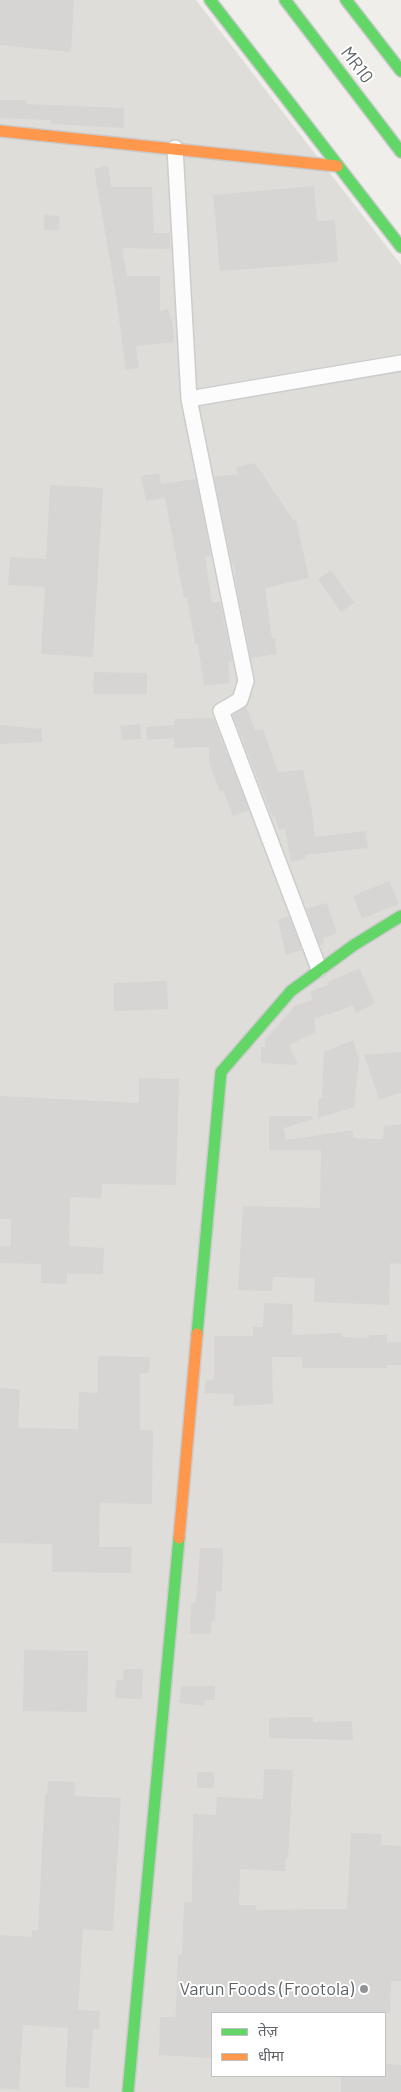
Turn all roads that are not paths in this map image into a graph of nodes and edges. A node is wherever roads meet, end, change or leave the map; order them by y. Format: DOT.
graph roads {
  1 [pos="210,0"];
  2 [pos="285,0"];
  3 [pos="346,0"];
  4 [pos="401,71"];
  5 [pos="0,130"];
  6 [pos="176,148"];
  7 [pos="401,152"];
  8 [pos="338,166"];
  9 [pos="401,247"];
  10 [pos="401,363"];
  11 [pos="189,399"];
  12 [pos="401,916"];
  13 [pos="319,969"];
  14 [pos="128,2092"];
  1 -- 8 [label="street"];
  2 -- 7 [label="street, MR10"];
  3 -- 4 [label="street, MR10"];
  5 -- 6 [label="street"];
  6 -- 8 [label="street"];
  6 -- 11 [label="street"];
  8 -- 9 [label="street"];
  10 -- 11 [label="street"];
  11 -- 13 [label="street"];
  12 -- 13 [label="street"];
  13 -- 14 [label="street"];
}
